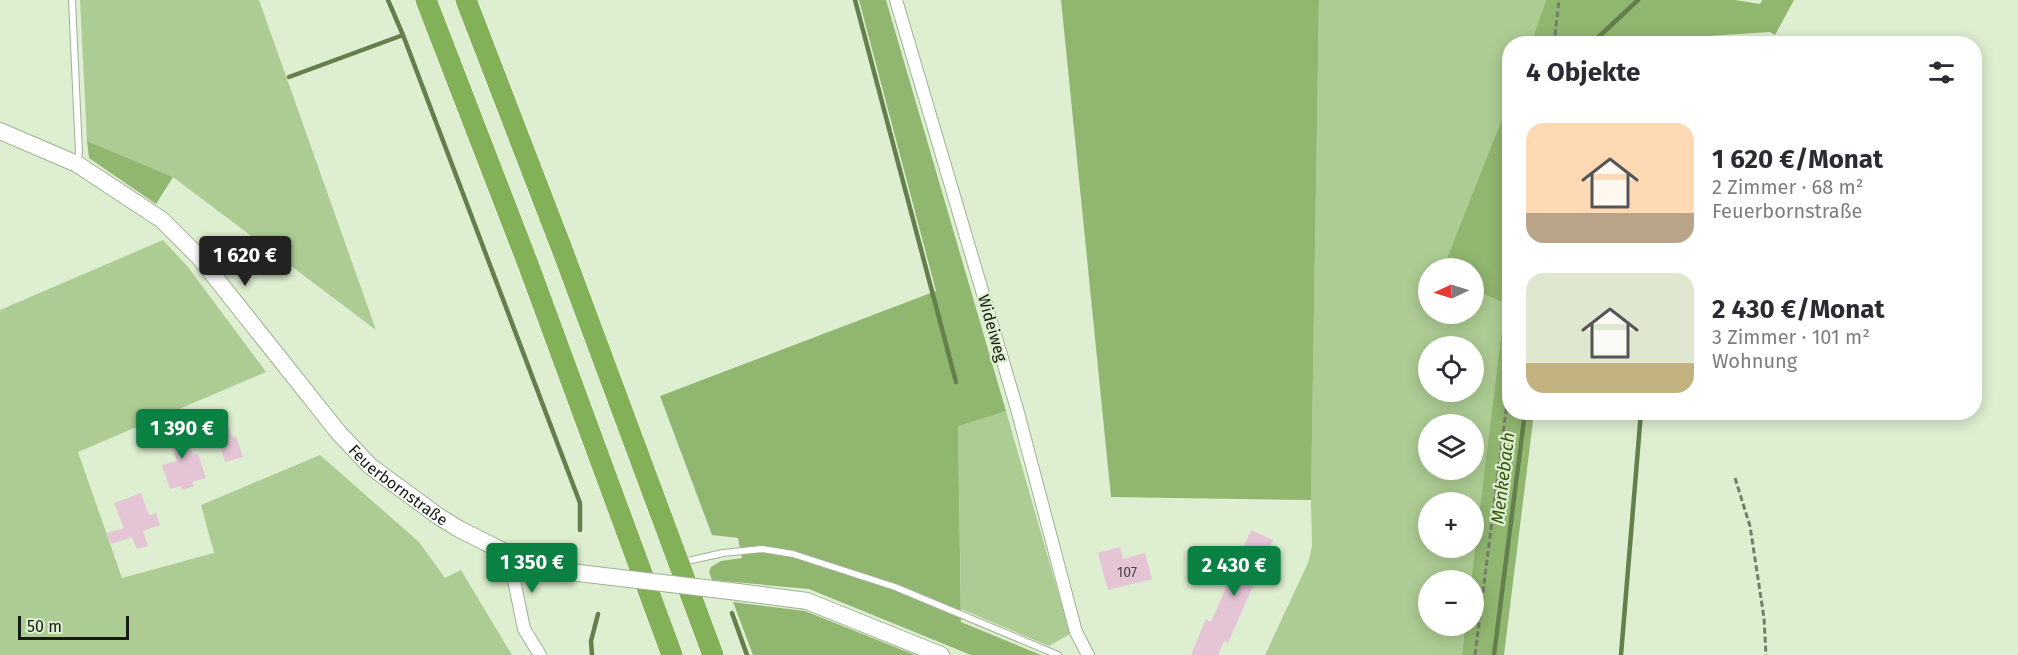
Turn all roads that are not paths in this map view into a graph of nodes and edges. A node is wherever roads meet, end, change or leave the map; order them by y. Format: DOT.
graph roads {
  1 [pos="72,0"];
  2 [pos="426,0"];
  3 [pos="466,0"];
  4 [pos="896,0"];
  5 [pos="0,131"];
  6 [pos="77,164"];
  7 [pos="519,559"];
  8 [pos="679,563"];
  9 [pos="540,655"];
  10 [pos="672,655"];
  11 [pos="713,655"];
  12 [pos="941,655"];
  13 [pos="1058,655"];
  14 [pos="1088,655"];
  1 -- 6 [label="lane"];
  2 -- 10 [label="highway"];
  3 -- 8 [label="highway"];
  4 -- 14 [label="street, Wideiweg"];
  5 -- 6 [label="street, Feuerbornstraße"];
  6 -- 7 [label="street, Feuerbornstraße"];
  7 -- 9 [label="street"];
  7 -- 12 [label="street, Feuerbornstraße, bridge"];
  8 -- 11 [label="highway"];
  8 -- 13 [label="lane"];
}
